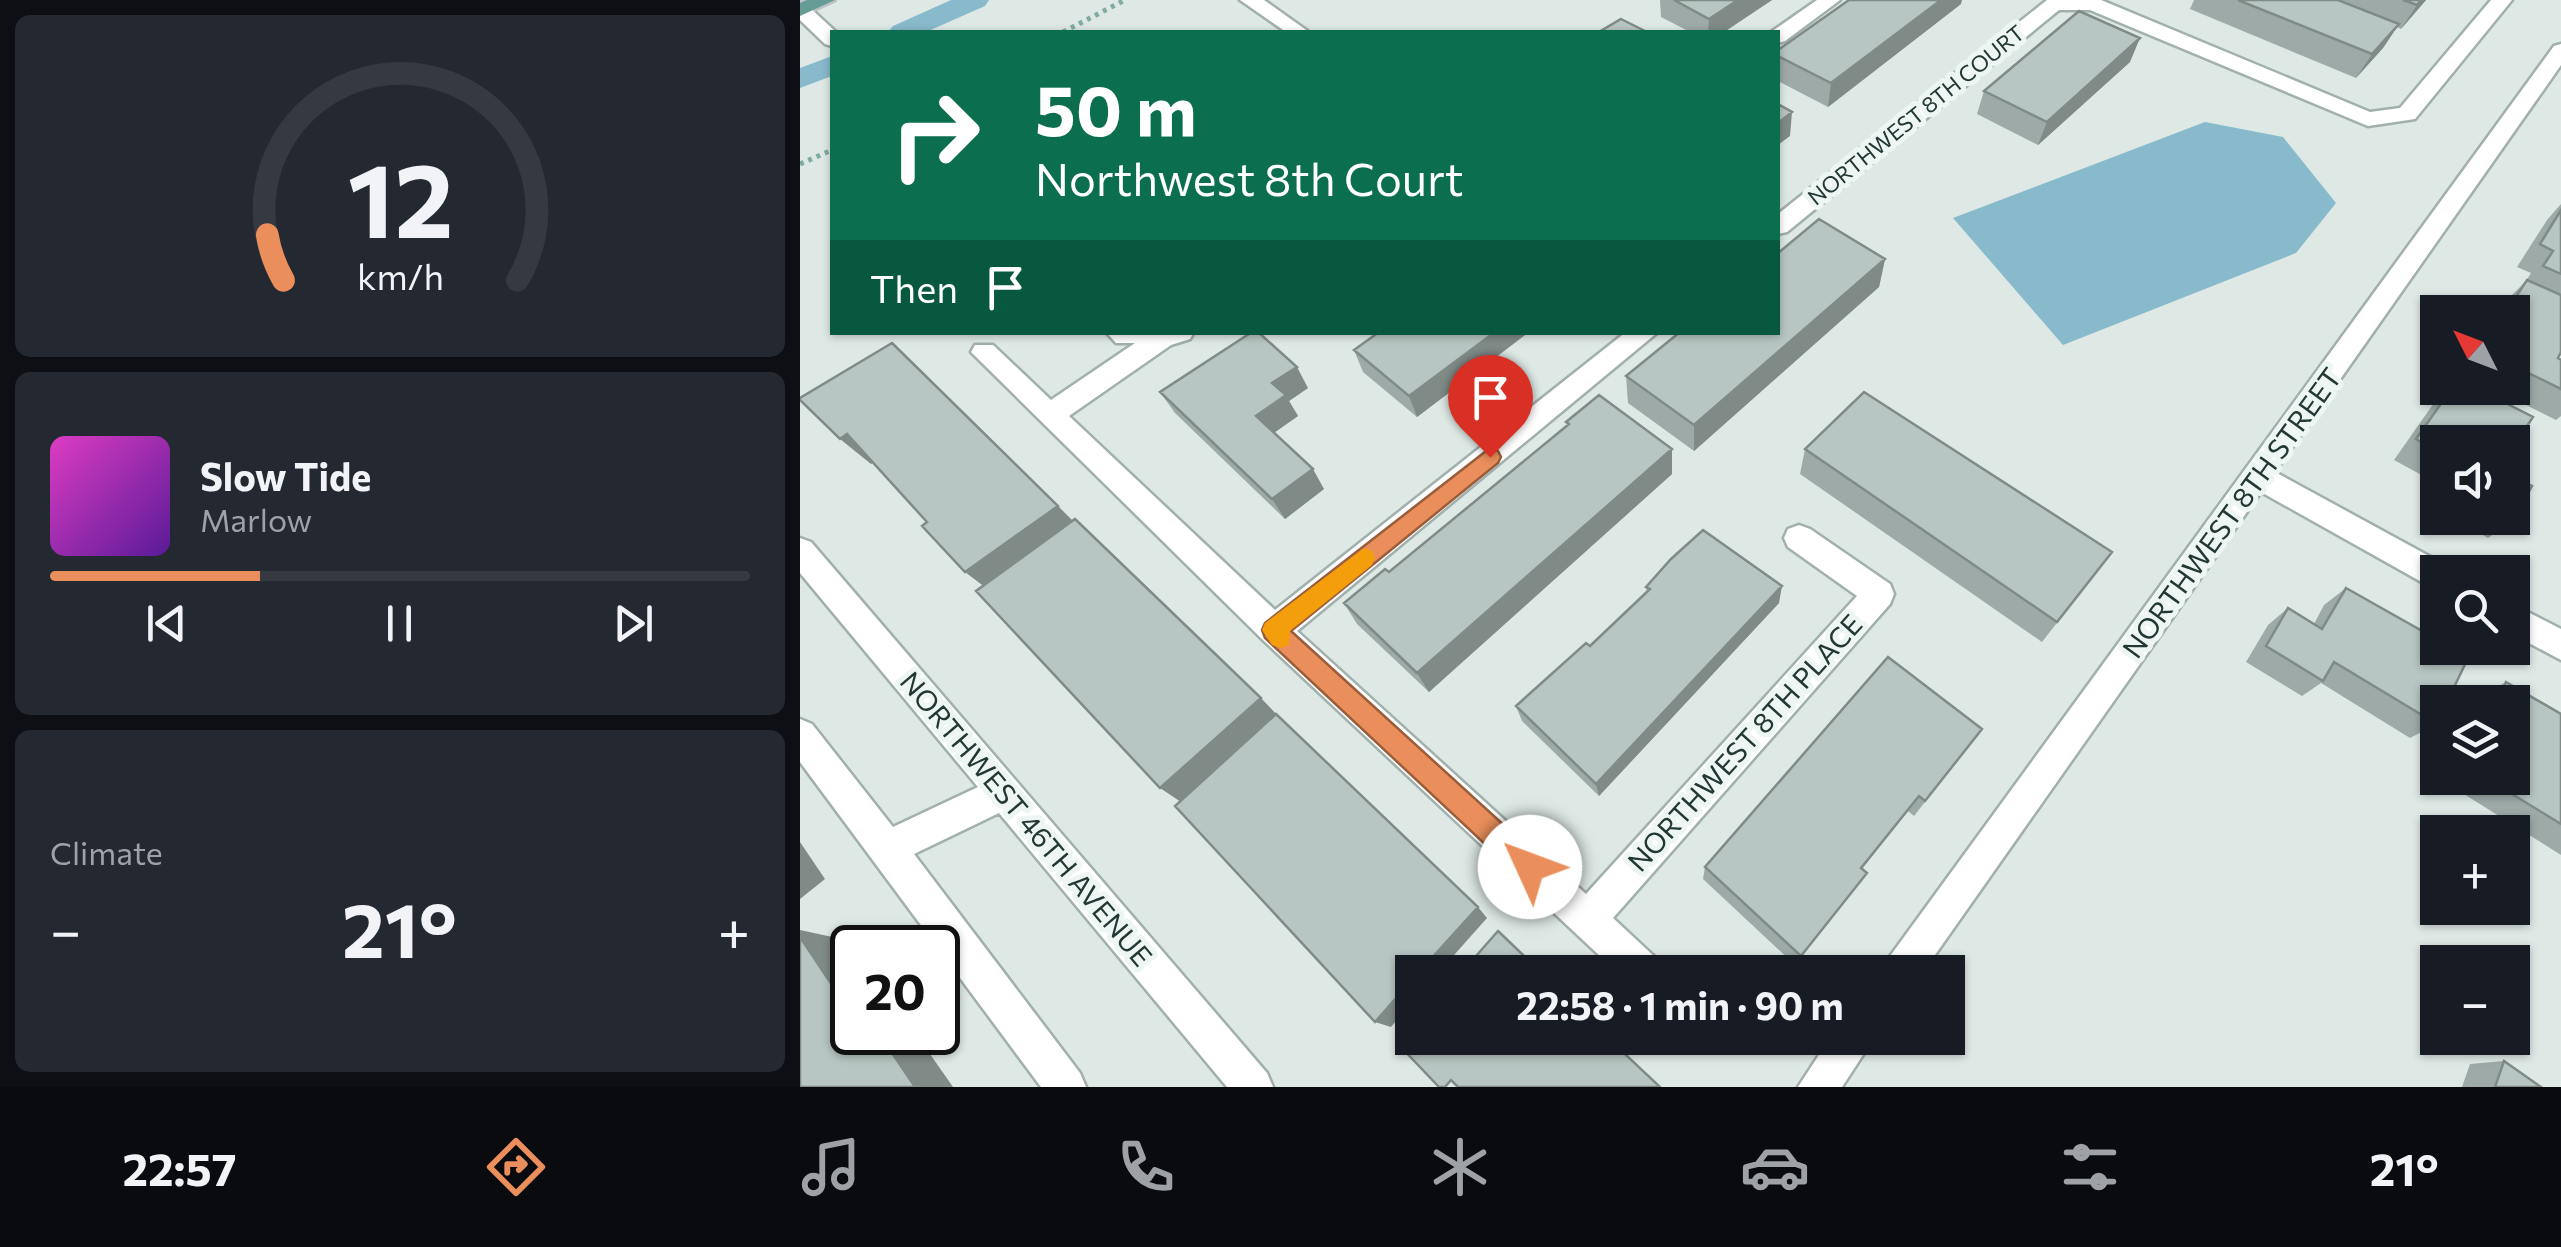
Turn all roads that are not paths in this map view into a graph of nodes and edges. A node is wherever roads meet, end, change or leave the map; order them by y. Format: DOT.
graph roads {
  1 [pos="825,0"];
  2 [pos="1291,0"];
  3 [pos="1830,0"];
  4 [pos="2144,0"];
  5 [pos="2502,0"];
  6 [pos="1258,6"];
  7 [pos="800,9"];
  8 [pos="2125,17"];
  9 [pos="1296,30"];
  10 [pos="827,35"];
  11 [pos="1780,35"];
  12 [pos="2561,50"];
  13 [pos="1780,224"];
  14 [pos="1159,335"];
  15 [pos="1641,335"];
  16 [pos="984,352"];
  17 [pos="1050,415"];
  18 [pos="2259,477"];
  19 [pos="1799,538"];
  20 [pos="800,551"];
  21 [pos="2420,566"];
  22 [pos="2530,628"];
  23 [pos="1274,630"];
  24 [pos="2561,645"];
  25 [pos="800,735"];
  26 [pos="1004,793"];
  27 [pos="887,848"];
  28 [pos="1587,920"];
  29 [pos="1625,955"];
  30 [pos="1913,955"];
  31 [pos="1842,1055"];
  32 [pos="1066,1087"];
  33 [pos="1253,1087"];
  34 [pos="1818,1087"];
  1 -- 7 [label="main road"];
  2 -- 6 [label="street"];
  3 -- 11 [label="street"];
  4 -- 8 [label="street"];
  5 -- 8 [label="street"];
  6 -- 9 [label="street"];
  7 -- 10 [label="street"];
  8 -- 13 [label="street, NORTHWEST 8TH COURT"];
  12 -- 18 [label="street, NORTHWEST 8TH STREET"];
  14 -- 17 [label="street"];
  15 -- 23 [label="street"];
  16 -- 17 [label="street"];
  17 -- 23 [label="street"];
  18 -- 21 [label="street"];
  18 -- 30 [label="street, NORTHWEST 8TH STREET"];
  19 -- 28 [label="street, NORTHWEST 8TH PLACE"];
  20 -- 26 [label="street, NORTHWEST 46TH AVENUE"];
  22 -- 24 [label="street"];
  23 -- 28 [label="street"];
  25 -- 27 [label="street"];
  26 -- 27 [label="street"];
  26 -- 33 [label="street, NORTHWEST 46TH AVENUE"];
  27 -- 32 [label="street"];
  28 -- 29 [label="street"];
  31 -- 34 [label="street"];
}
